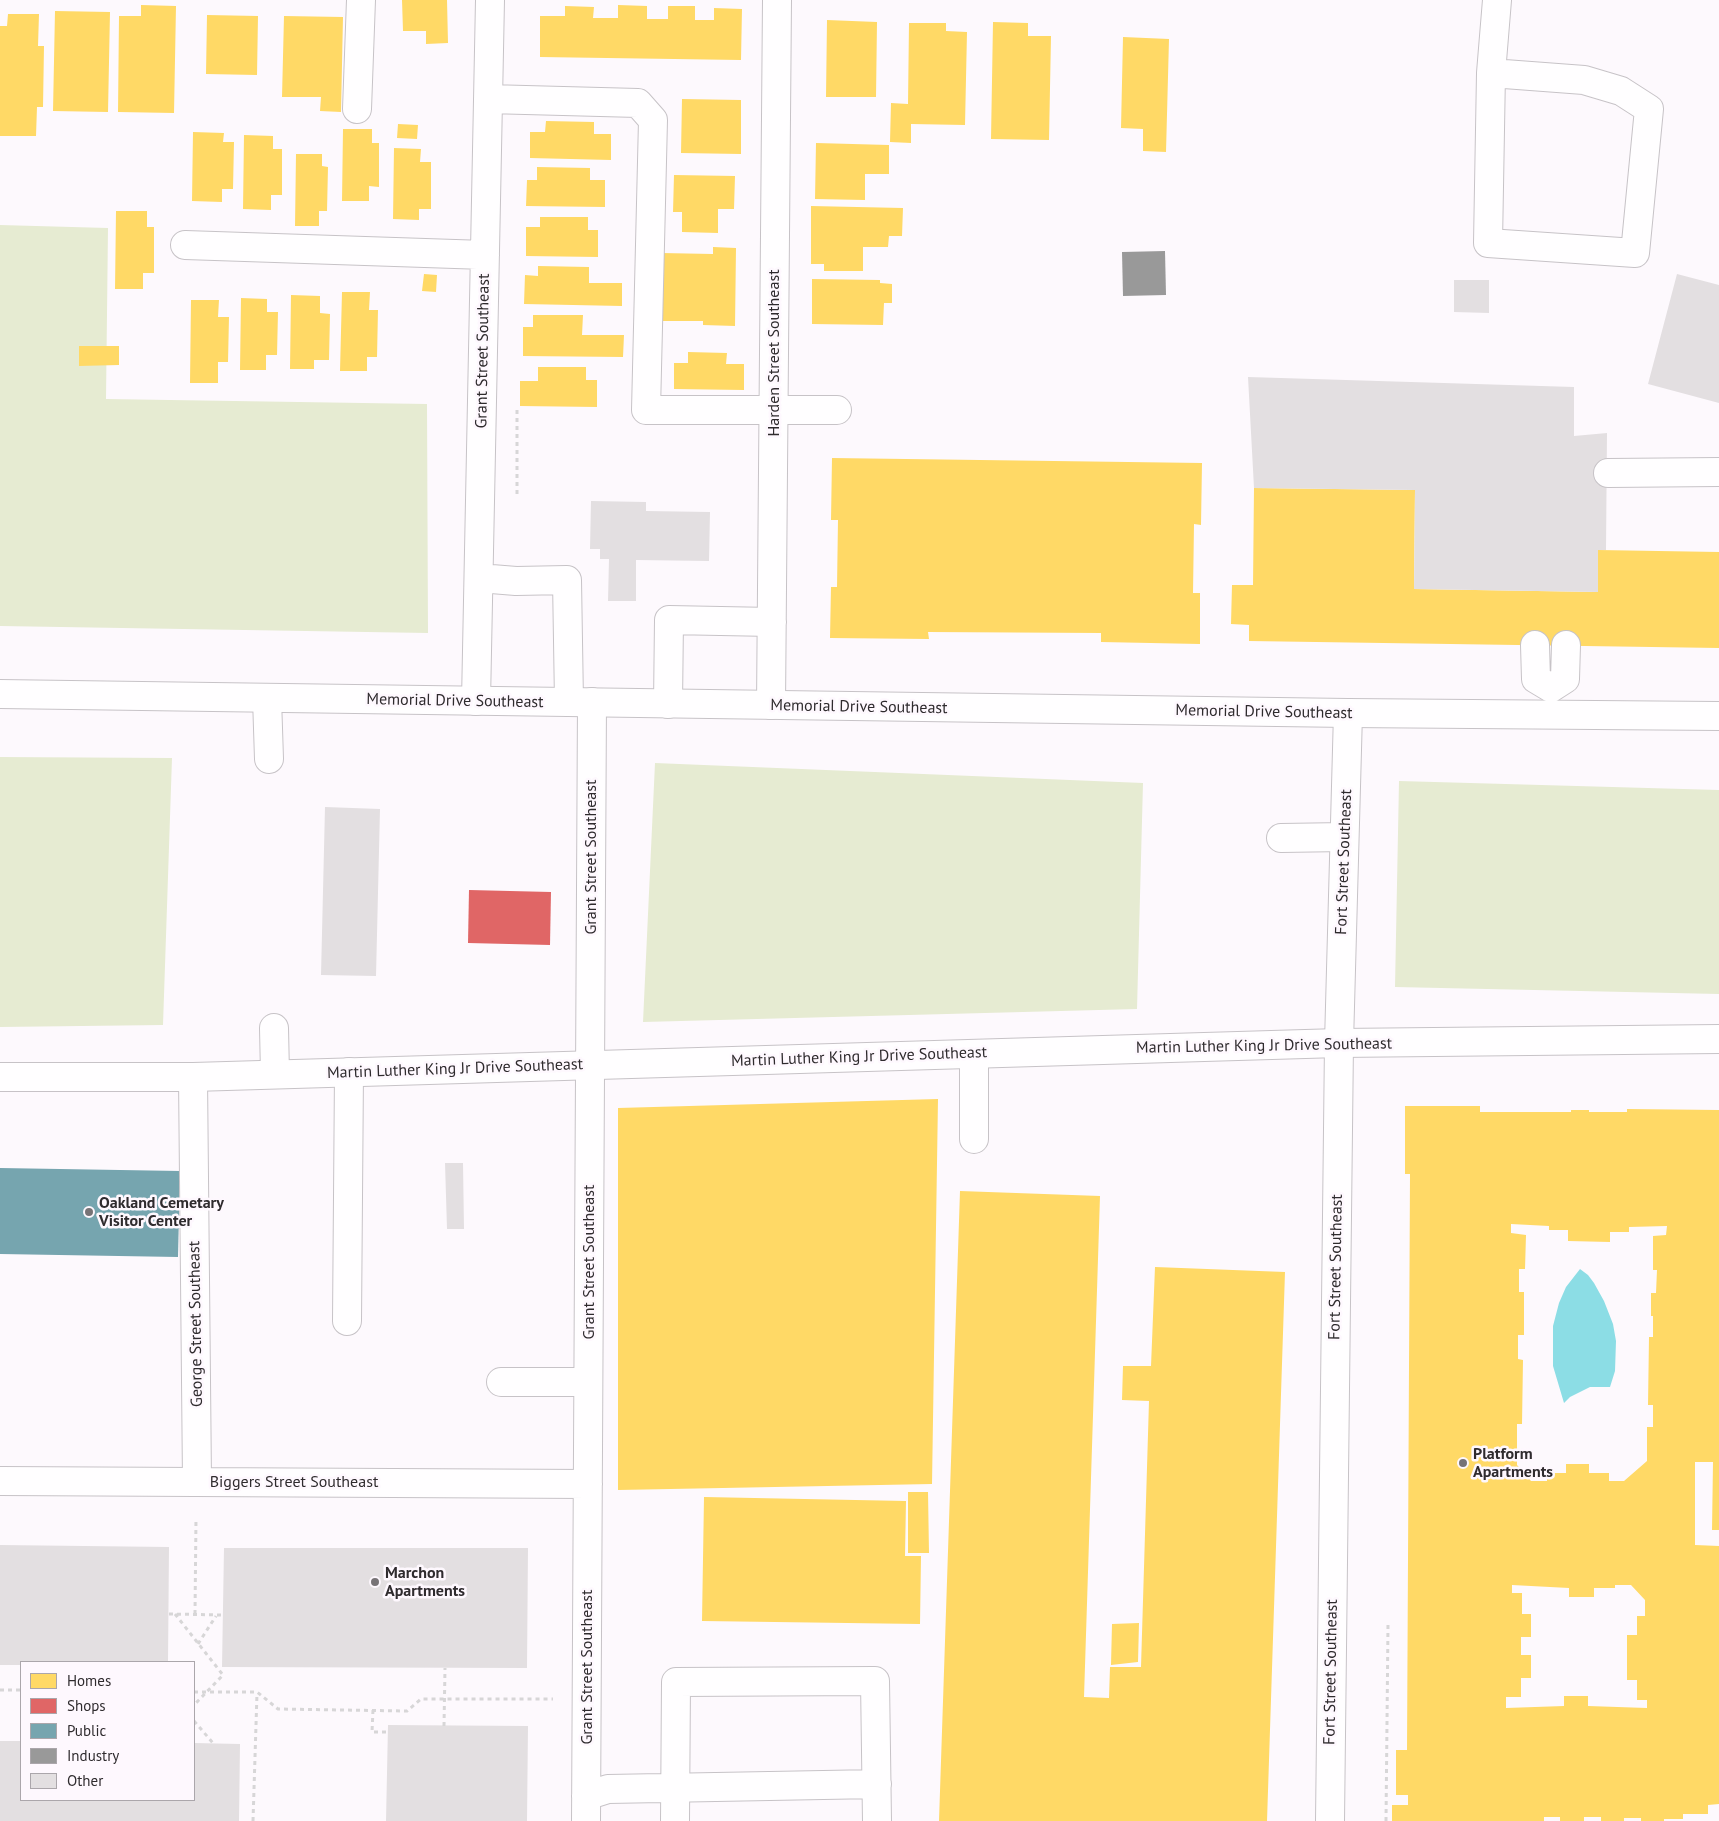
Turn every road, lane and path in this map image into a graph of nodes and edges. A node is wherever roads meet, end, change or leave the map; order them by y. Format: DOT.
graph roads {
  1 [pos="362,0"];
  2 [pos="490,0"];
  3 [pos="777,0"];
  4 [pos="1497,0"];
  5 [pos="1491,73"];
  6 [pos="488,99"];
  7 [pos="357,109"];
  8 [pos="185,245"];
  9 [pos="485,255"];
  10 [pos="518,410"];
  11 [pos="774,410"];
  12 [pos="837,410"];
  13 [pos="1719,472"];
  14 [pos="1608,473"];
  15 [pos="518,495"];
  16 [pos="479,578"];
  17 [pos="772,622"];
  18 [pos="1536,645"];
  19 [pos="1566,645"];
  20 [pos="0,694"];
  21 [pos="267,698"];
  22 [pos="476,701"];
  23 [pos="1551,701"];
  24 [pos="581,702"];
  25 [pos="668,704"];
  26 [pos="772,705"];
  27 [pos="1348,713"];
  28 [pos="1719,716"];
  29 [pos="269,759"];
  30 [pos="1344,837"];
  31 [pos="1281,838"];
  32 [pos="274,1028"];
  33 [pos="1719,1039"];
  34 [pos="1339,1043"];
  35 [pos="974,1054"];
  36 [pos="590,1064"];
  37 [pos="348,1072"];
  38 [pos="275,1074"];
  39 [pos="0,1077"];
  40 [pos="193,1077"];
  41 [pos="974,1139"];
  42 [pos="348,1321"];
  43 [pos="501,1382"];
  44 [pos="588,1382"];
  45 [pos="0,1481"];
  46 [pos="197,1481"];
  47 [pos="588,1484"];
  48 [pos="196,1518"];
  49 [pos="169,1614"];
  50 [pos="176,1614"];
  51 [pos="195,1614"];
  52 [pos="216,1615"];
  53 [pos="222,1615"];
  54 [pos="1388,1624"];
  55 [pos="198,1644"];
  56 [pos="445,1668"];
  57 [pos="0,1690"];
  58 [pos="20,1690"];
  59 [pos="195,1692"];
  60 [pos="206,1692"];
  61 [pos="257,1692"];
  62 [pos="444,1699"];
  63 [pos="553,1699"];
  64 [pos="195,1703"];
  65 [pos="373,1710"];
  66 [pos="195,1721"];
  67 [pos="444,1726"];
  68 [pos="388,1732"];
  69 [pos="213,1744"];
  70 [pos="877,1784"];
  71 [pos="675,1789"];
  72 [pos="586,1808"];
  73 [pos="253,1821"];
  74 [pos="675,1821"];
  75 [pos="877,1821"];
  76 [pos="1330,1821"];
  77 [pos="1386,1821"];
  1 -- 7 [label="street"];
  2 -- 6 [label="street, Grant Street Southeast"];
  3 -- 11 [label="street, Harden Street Southeast"];
  4 -- 5 [label="street"];
  5 -- 5 [label="street"];
  6 -- 9 [label="street, Grant Street Southeast"];
  6 -- 11 [label="street"];
  8 -- 9 [label="street"];
  9 -- 16 [label="street, Grant Street Southeast"];
  10 -- 15 [label="path"];
  11 -- 12 [label="street"];
  11 -- 17 [label="street, Harden Street Southeast"];
  13 -- 14 [label="street"];
  16 -- 22 [label="street, Grant Street Southeast"];
  16 -- 24 [label="street, Grant Street Southeast"];
  17 -- 25 [label="street"];
  17 -- 26 [label="street, Harden Street Southeast"];
  18 -- 23 [label="street"];
  19 -- 23 [label="street"];
  20 -- 21 [label="street, Memorial Drive Southeast"];
  21 -- 22 [label="street, Memorial Drive Southeast"];
  21 -- 29 [label="street"];
  22 -- 24 [label="street, Memorial Drive Southeast"];
  23 -- 27 [label="street, Memorial Drive Southeast"];
  23 -- 28 [label="street, Memorial Drive Southeast"];
  24 -- 25 [label="street, Memorial Drive Southeast"];
  24 -- 36 [label="street, Grant Street Southeast"];
  25 -- 26 [label="street, Memorial Drive Southeast"];
  26 -- 27 [label="street, Memorial Drive Southeast"];
  27 -- 30 [label="street, Fort Street Southeast"];
  30 -- 31 [label="street"];
  30 -- 34 [label="street, Fort Street Southeast"];
  32 -- 38 [label="street"];
  33 -- 34 [label="street, Martin Luther King Jr Drive Southeast"];
  34 -- 35 [label="street, Martin Luther King Jr Drive Southeast"];
  34 -- 76 [label="street, Fort Street Southeast"];
  35 -- 36 [label="street, Martin Luther King Jr Drive Southeast"];
  35 -- 41 [label="street"];
  36 -- 37 [label="street, Martin Luther King Jr Drive Southeast"];
  36 -- 44 [label="street, Grant Street Southeast"];
  37 -- 38 [label="street, Martin Luther King Jr Drive Southeast"];
  37 -- 42 [label="street"];
  38 -- 40 [label="street, Martin Luther King Jr Drive Southeast"];
  39 -- 40 [label="street, Martin Luther King Jr Drive Southeast"];
  40 -- 46 [label="street, George Street Southeast"];
  43 -- 44 [label="street"];
  44 -- 47 [label="street, Grant Street Southeast"];
  45 -- 46 [label="street, Biggers Street Southeast"];
  46 -- 47 [label="street, Biggers Street Southeast"];
  47 -- 72 [label="street, Grant Street Southeast"];
  48 -- 51 [label="path"];
  49 -- 50 [label="path"];
  50 -- 51 [label="path"];
  50 -- 55 [label="path"];
  51 -- 52 [label="path"];
  52 -- 53 [label="path"];
  52 -- 55 [label="path"];
  54 -- 77 [label="path"];
  55 -- 60 [label="path"];
  56 -- 62 [label="path"];
  57 -- 58 [label="path"];
  59 -- 60 [label="path"];
  60 -- 61 [label="path"];
  60 -- 64 [label="path"];
  61 -- 65 [label="path"];
  61 -- 73 [label="path"];
  62 -- 63 [label="path"];
  62 -- 65 [label="path"];
  62 -- 67 [label="path"];
  65 -- 68 [label="path"];
  66 -- 69 [label="path"];
  70 -- 71 [label="street"];
  70 -- 71 [label="street"];
  70 -- 75 [label="street"];
  71 -- 72 [label="street"];
  71 -- 74 [label="street"];
}
